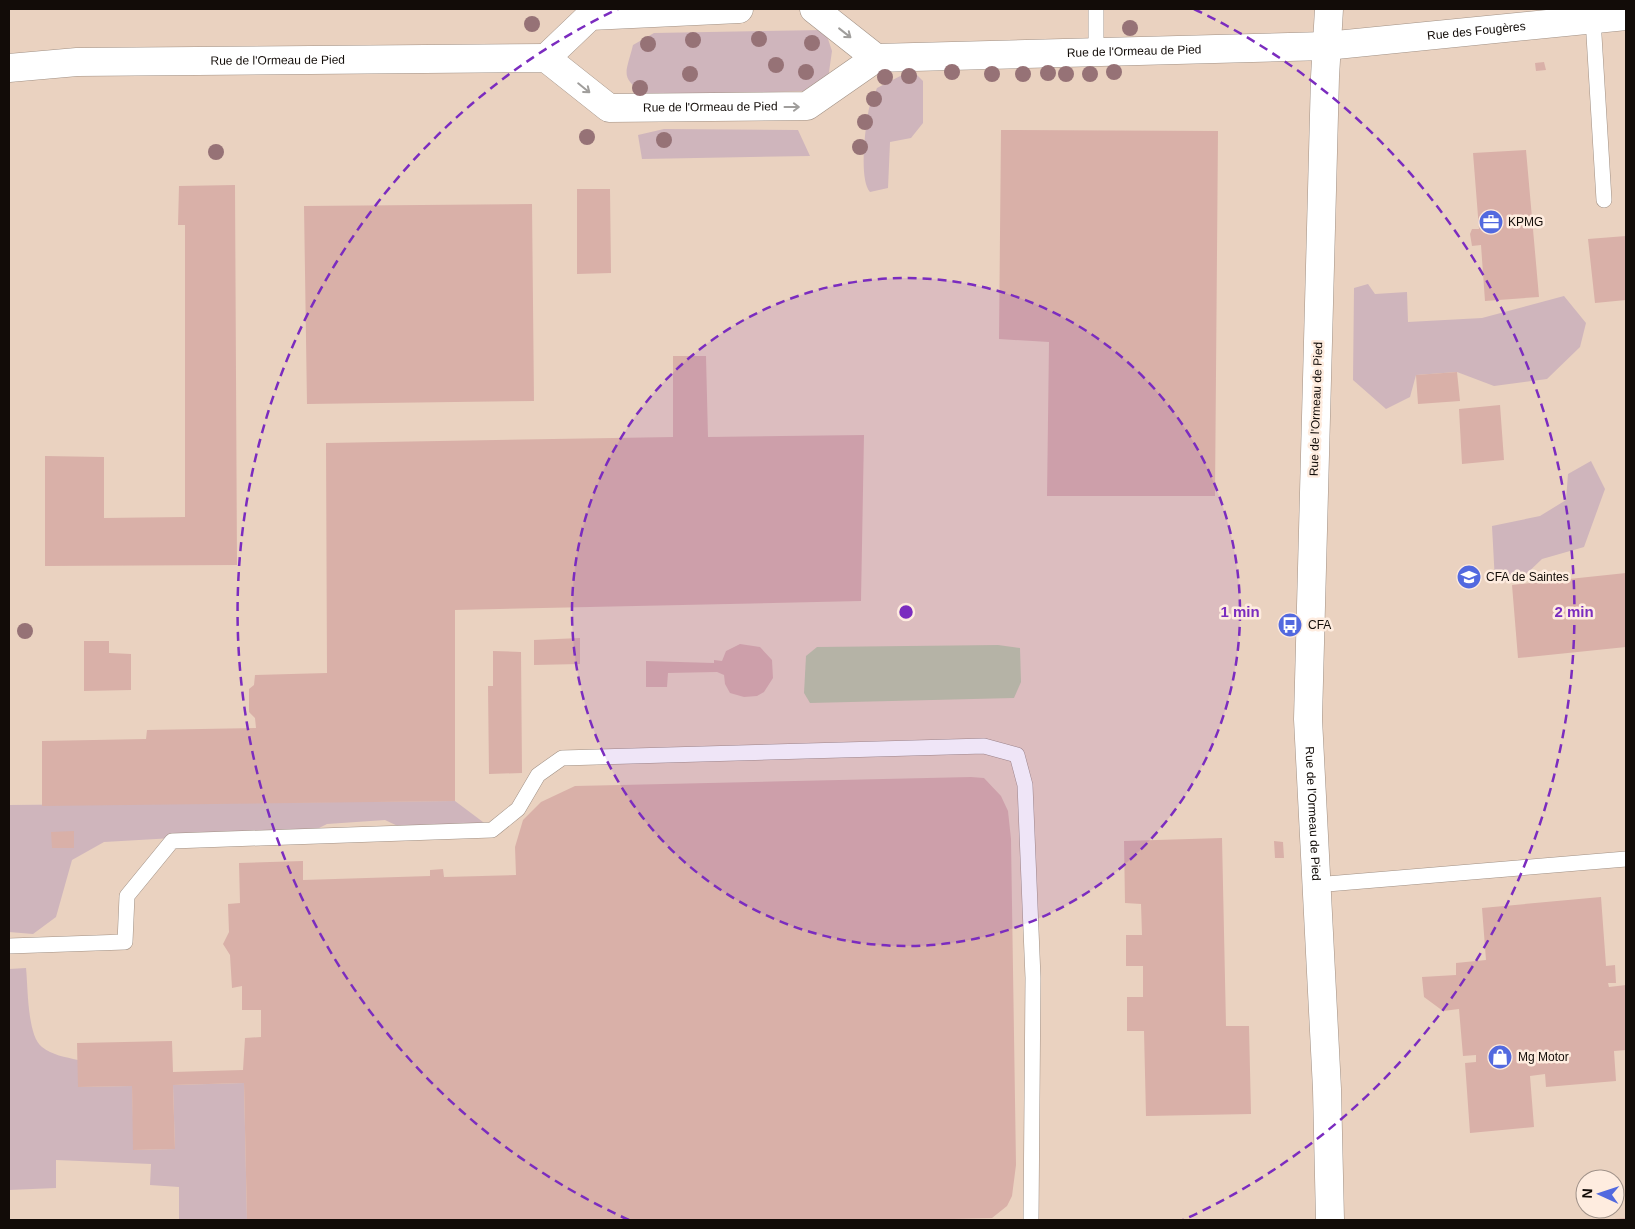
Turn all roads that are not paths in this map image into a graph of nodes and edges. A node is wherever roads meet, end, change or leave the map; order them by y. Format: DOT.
graph roads {
  1 [pos="739,9"];
  2 [pos="814,9"];
  3 [pos="1096,9"];
  4 [pos="1329,9"];
  5 [pos="590,13"];
  6 [pos="1626,16"];
  7 [pos="1593,19"];
  8 [pos="1326,46"];
  9 [pos="1096,52"];
  10 [pos="546,58"];
  11 [pos="876,58"];
  12 [pos="9,68"];
  13 [pos="1604,200"];
  14 [pos="1626,859"];
  15 [pos="1315,885"];
  16 [pos="9,946"];
  17 [pos="1032,1220"];
  18 [pos="1330,1220"];
  1 -- 5 [label="street"];
  2 -- 11 [label="street, one-way"];
  3 -- 9 [label="lane"];
  4 -- 8 [label="street"];
  5 -- 10 [label="street"];
  6 -- 7 [label="street, Rue des Fougères"];
  7 -- 8 [label="street, Rue des Fougères"];
  7 -- 13 [label="lane"];
  8 -- 9 [label="street, Rue de l'Ormeau de Pied"];
  8 -- 15 [label="street, Rue de l'Ormeau de Pied"];
  9 -- 11 [label="street, Rue de l'Ormeau de Pied"];
  10 -- 11 [label="street, Rue de l'Ormeau de Pied, one-way"];
  10 -- 12 [label="street, Rue de l'Ormeau de Pied"];
  14 -- 15 [label="lane"];
  15 -- 18 [label="street, Rue de l'Ormeau de Pied"];
  16 -- 17 [label="lane"];
}
